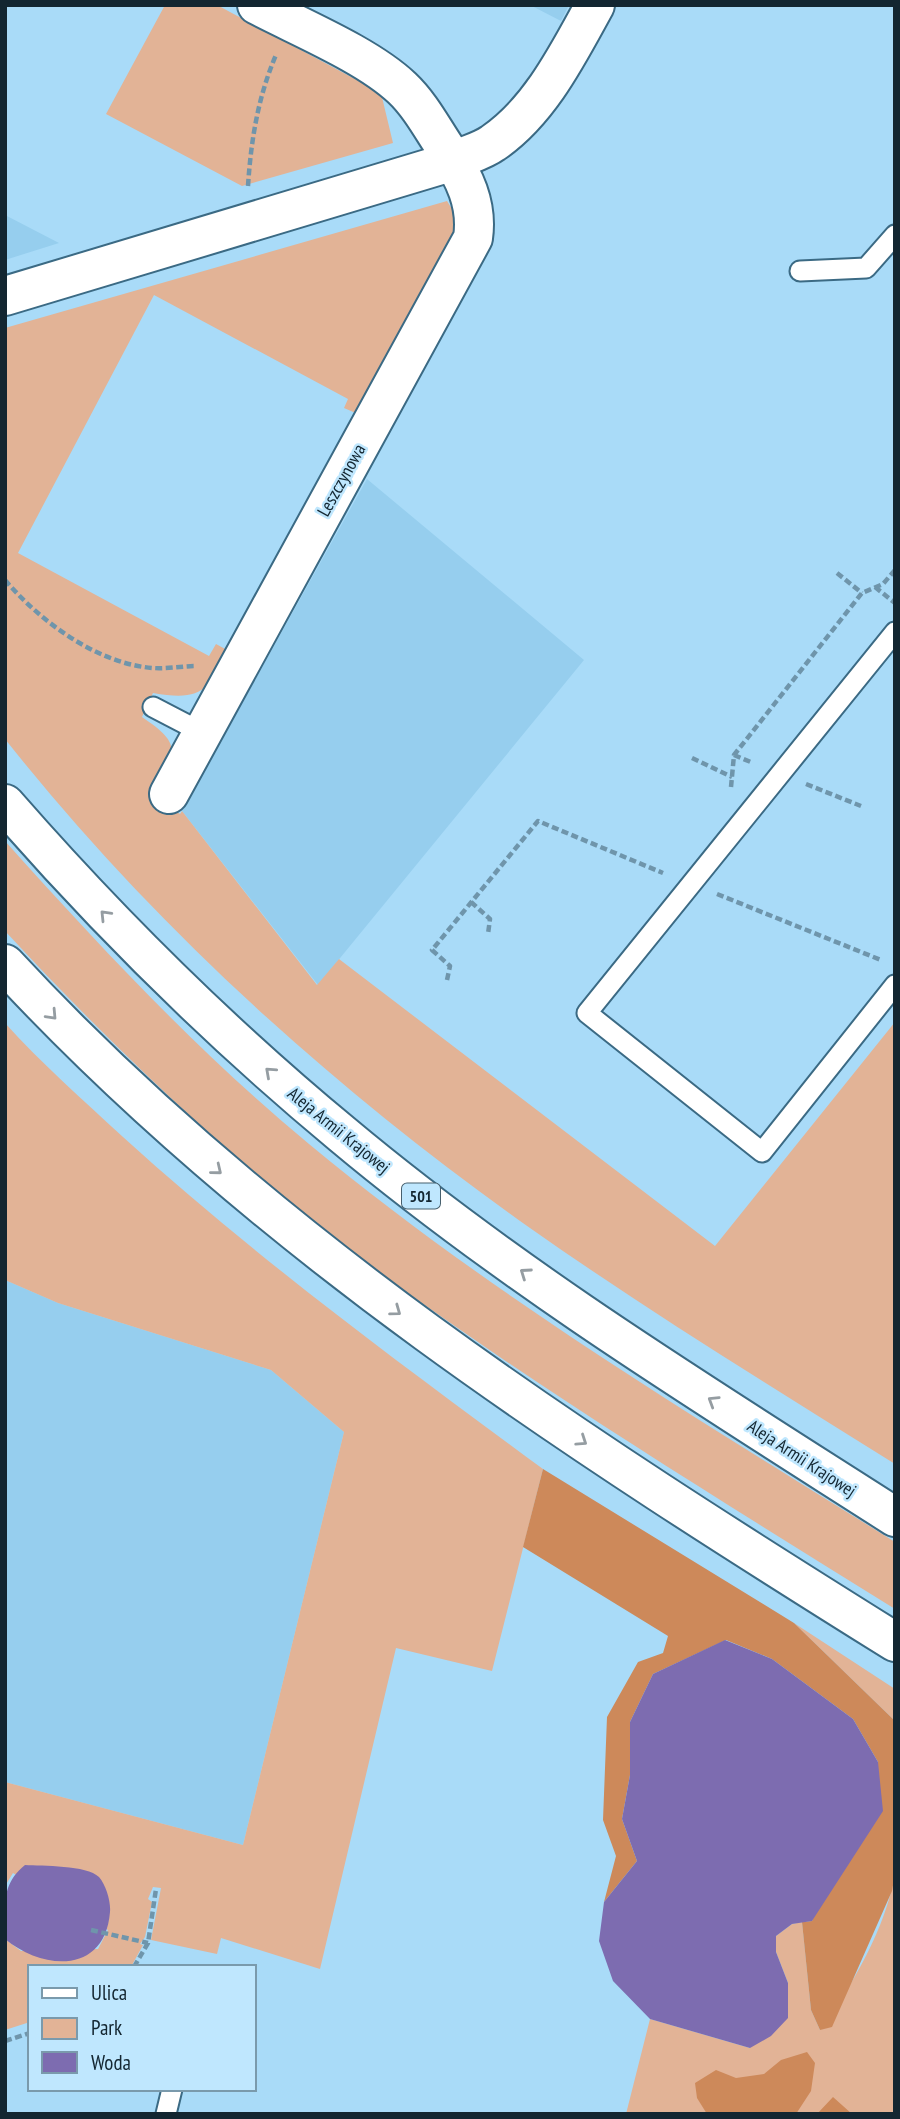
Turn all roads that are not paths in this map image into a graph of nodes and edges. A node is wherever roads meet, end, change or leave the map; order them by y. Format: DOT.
graph roads {
  1 [pos="594,5"];
  2 [pos="273,14"];
  3 [pos="454,161"];
  4 [pos="895,235"];
  5 [pos="800,271"];
  6 [pos="5,296"];
  7 [pos="895,632"];
  8 [pos="153,707"];
  9 [pos="203,733"];
  10 [pos="169,793"];
  11 [pos="5,804"];
  12 [pos="5,964"];
  13 [pos="895,985"];
  14 [pos="895,1517"];
  15 [pos="895,1642"];
  16 [pos="172,2091"];
  17 [pos="166,2114"];
  1 -- 3 [label="main road"];
  2 -- 3 [label="main road, Leszczynowa"];
  3 -- 6 [label="main road"];
  3 -- 9 [label="main road, Leszczynowa"];
  4 -- 5 [label="lane"];
  7 -- 13 [label="lane"];
  8 -- 9 [label="lane"];
  9 -- 10 [label="main road, Leszczynowa"];
  14 -- 11 [label="main road, Aleja Armii Krajowej / 501, one-way"];
  12 -- 15 [label="main road, one-way"];
  16 -- 17 [label="lane"];
}
